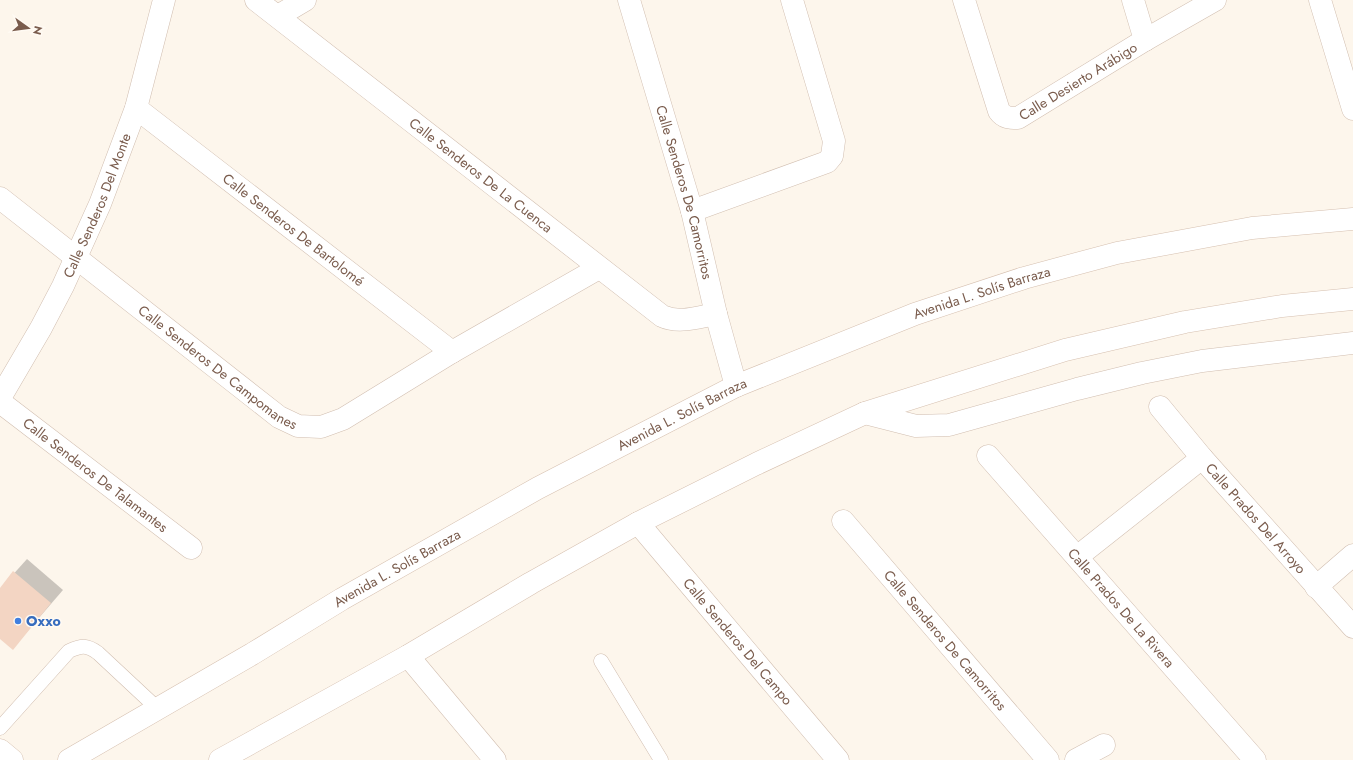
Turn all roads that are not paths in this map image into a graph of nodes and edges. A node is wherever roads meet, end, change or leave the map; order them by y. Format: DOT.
graph roads {
  1 [pos="164,0"];
  2 [pos="256,0"];
  3 [pos="305,0"];
  4 [pos="629,0"];
  5 [pos="792,0"];
  6 [pos="964,0"];
  7 [pos="1133,0"];
  8 [pos="1215,0"];
  9 [pos="1320,0"];
  10 [pos="278,16"];
  11 [pos="1145,40"];
  12 [pos="1348,72"];
  13 [pos="136,108"];
  14 [pos="1353,109"];
  15 [pos="0,198"];
  16 [pos="692,210"];
  17 [pos="1353,219"];
  18 [pos="76,258"];
  19 [pos="599,268"];
  20 [pos="1353,299"];
  21 [pos="716,314"];
  22 [pos="1353,343"];
  23 [pos="452,352"];
  24 [pos="736,386"];
  25 [pos="0,398"];
  26 [pos="0,402"];
  27 [pos="1160,407"];
  28 [pos="865,413"];
  29 [pos="988,456"];
  30 [pos="1202,458"];
  31 [pos="843,521"];
  32 [pos="638,524"];
  33 [pos="191,548"];
  34 [pos="1353,554"];
  35 [pos="1077,557"];
  36 [pos="1316,587"];
  37 [pos="1353,627"];
  38 [pos="408,656"];
  39 [pos="601,662"];
  40 [pos="158,709"];
  41 [pos="0,728"];
  42 [pos="1104,745"];
  43 [pos="0,750"];
  44 [pos="12,760"];
  45 [pos="69,760"];
  46 [pos="220,760"];
  47 [pos="495,760"];
  48 [pos="660,760"];
  49 [pos="838,760"];
  50 [pos="1048,760"];
  51 [pos="1076,760"];
  52 [pos="1255,760"];
  1 -- 13 [label="street, Calle Senderos Del Monte"];
  2 -- 10 [label="street, Calle Senderos De La Cuenca"];
  3 -- 10 [label="street"];
  4 -- 16 [label="street, Calle Senderos De Camorritos"];
  5 -- 16 [label="street"];
  6 -- 11 [label="street, Calle Desierto Arábigo"];
  7 -- 11 [label="street"];
  8 -- 11 [label="street, Calle Desierto Arábigo"];
  9 -- 12 [label="street"];
  10 -- 19 [label="street, Calle Senderos De La Cuenca"];
  12 -- 14 [label="street"];
  13 -- 18 [label="street, Calle Senderos Del Monte"];
  13 -- 23 [label="street, Calle Senderos De Bartolomé"];
  15 -- 18 [label="street, Calle Senderos De Campomanes"];
  16 -- 21 [label="street, Calle Senderos De Camorritos"];
  17 -- 24 [label="street, Avenida L. Solís Barraza"];
  18 -- 23 [label="street, Calle Senderos De Campomanes"];
  18 -- 25 [label="street, Calle Senderos Del Monte"];
  19 -- 21 [label="street, Calle Senderos De La Cuenca"];
  19 -- 23 [label="street, Calle Senderos De Campomanes"];
  20 -- 28 [label="street"];
  21 -- 24 [label="street, Calle Senderos De Camorritos"];
  22 -- 28 [label="street"];
  24 -- 40 [label="street, Avenida L. Solís Barraza"];
  26 -- 33 [label="street, Calle Senderos De Talamantes"];
  27 -- 30 [label="street, Calle Prados Del Arroyo"];
  28 -- 32 [label="street"];
  29 -- 35 [label="street, Calle Prados De La Rivera"];
  30 -- 35 [label="street"];
  30 -- 36 [label="street, Calle Prados Del Arroyo"];
  31 -- 50 [label="street, Calle Senderos De Camorritos"];
  32 -- 38 [label="street"];
  32 -- 49 [label="street, Calle Senderos Del Campo"];
  34 -- 36 [label="street"];
  35 -- 52 [label="street, Calle Prados De La Rivera"];
  36 -- 37 [label="street, Calle Prados Del Arroyo"];
  38 -- 46 [label="street"];
  38 -- 47 [label="street"];
  39 -- 48 [label="lane"];
  40 -- 41 [label="lane"];
  40 -- 45 [label="street, Avenida L. Solís Barraza"];
  42 -- 51 [label="street"];
  43 -- 44 [label="street"];
}
